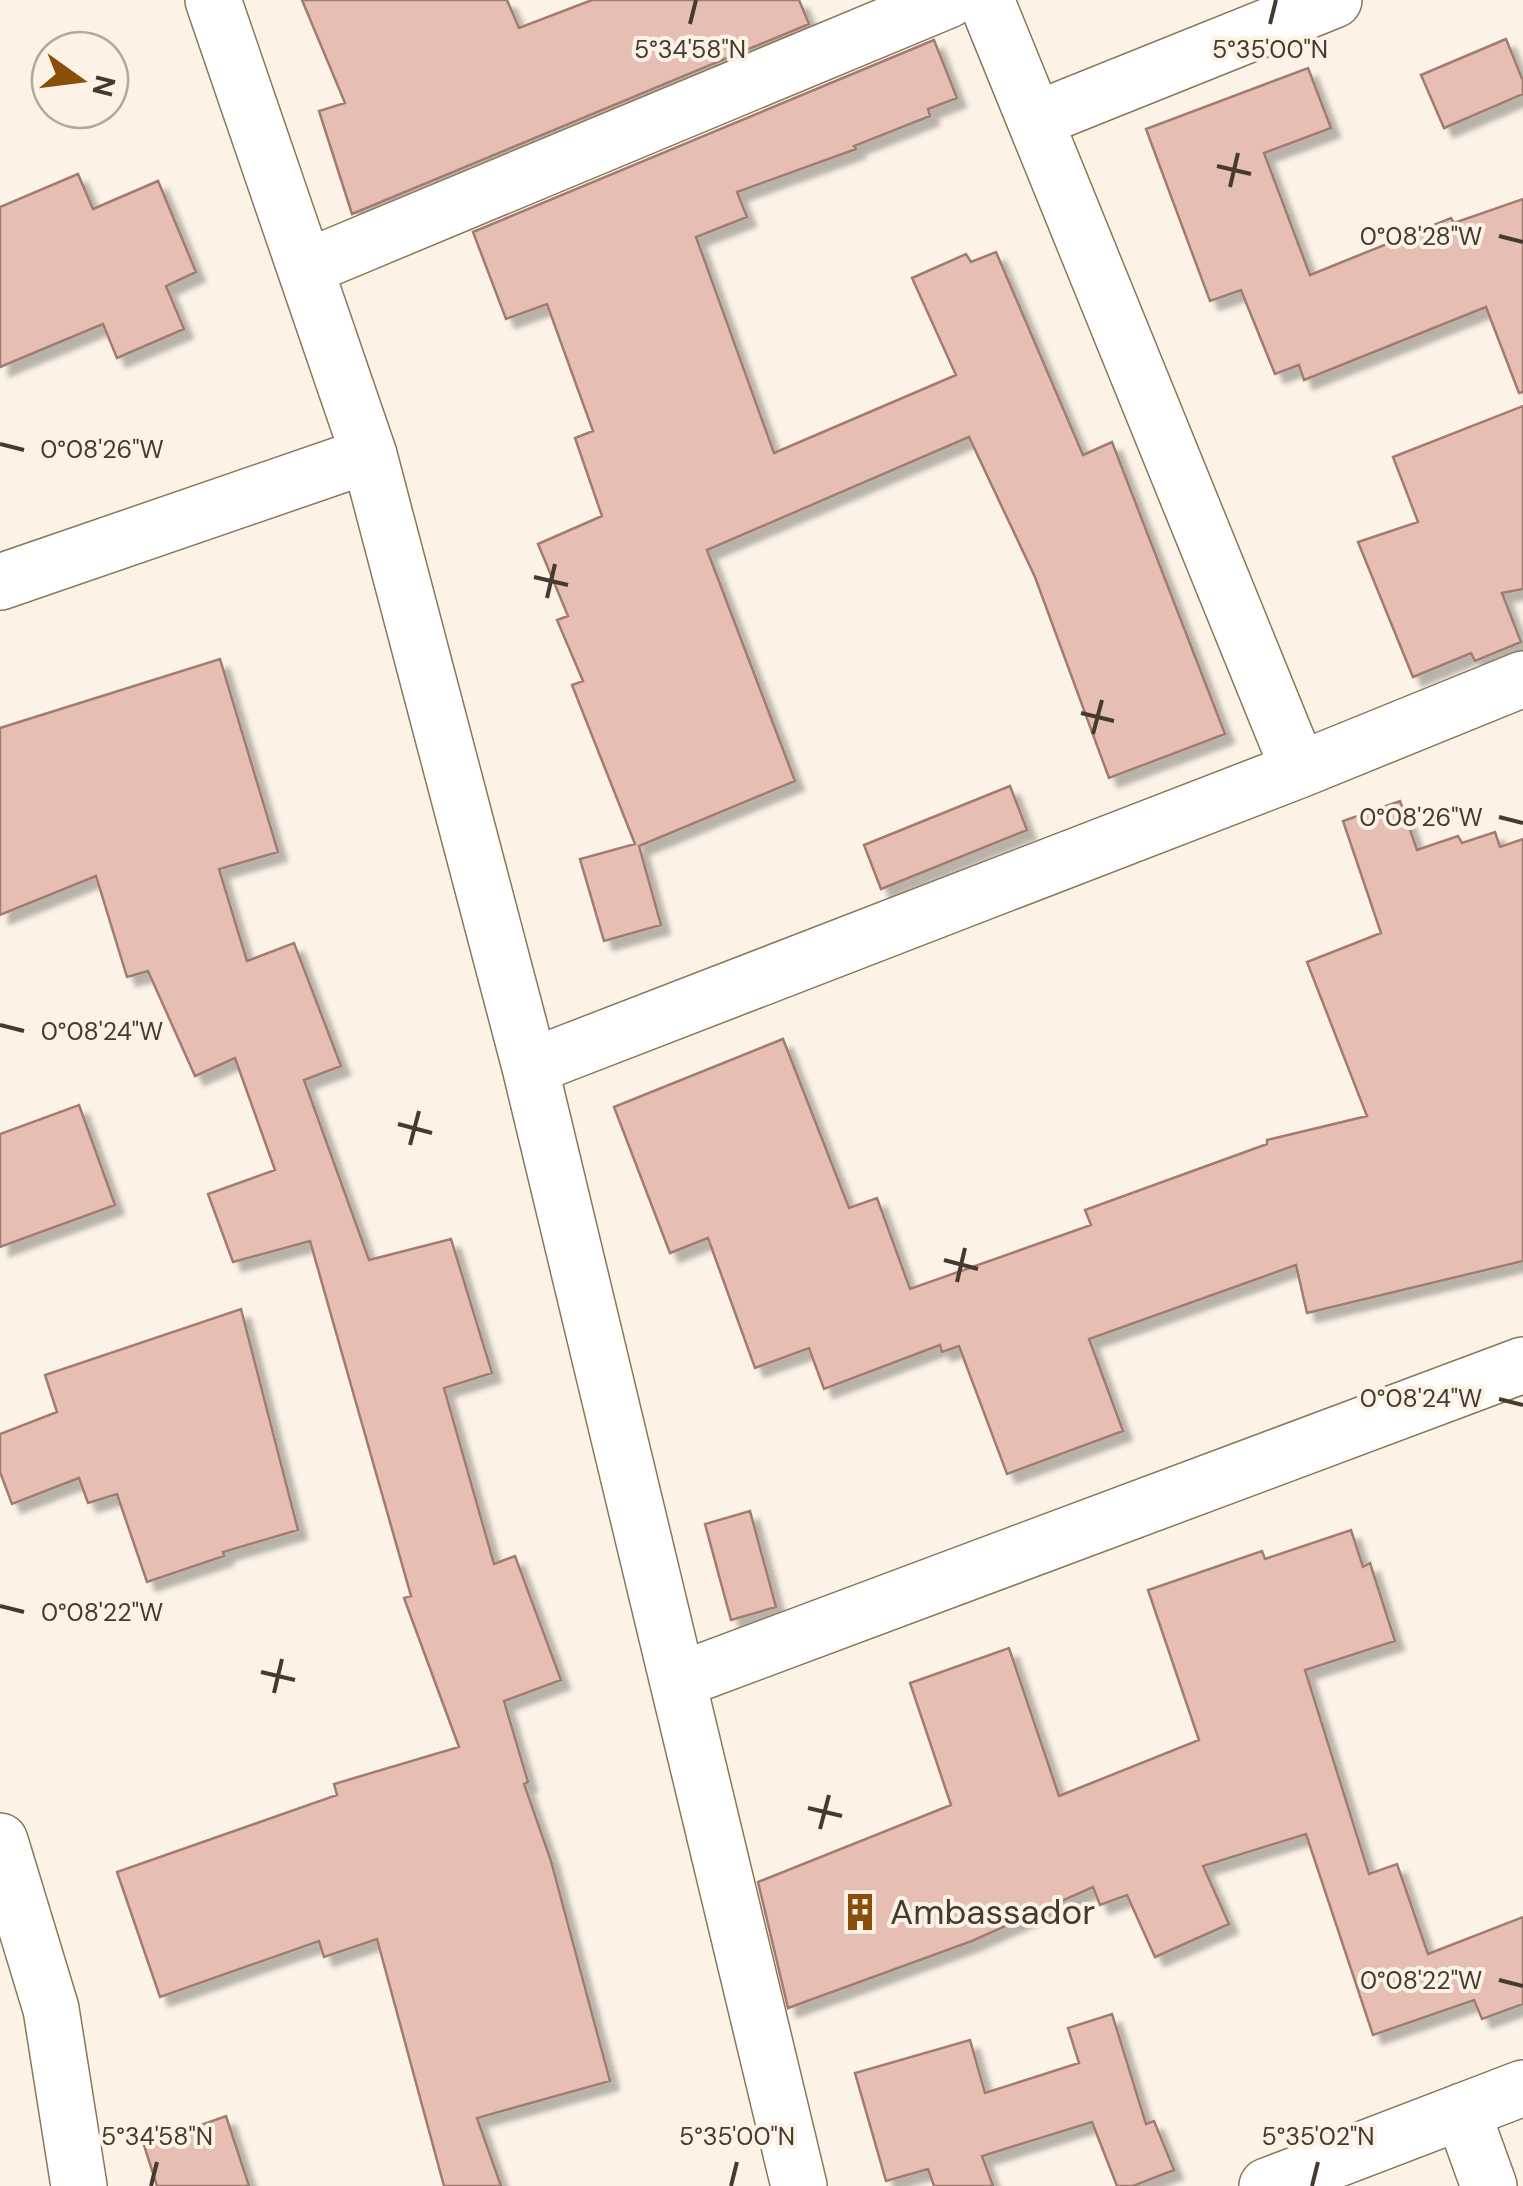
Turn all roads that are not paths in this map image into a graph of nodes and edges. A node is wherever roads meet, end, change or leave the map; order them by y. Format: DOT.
graph roads {
  1 [pos="212,0"];
  2 [pos="948,0"];
  3 [pos="986,0"];
  4 [pos="1334,0"];
  5 [pos="1035,120"];
  6 [pos="304,268"];
  7 [pos="369,454"];
  8 [pos="0,582"];
  9 [pos="1523,679"];
  10 [pos="1299,770"];
  11 [pos="530,1067"];
  12 [pos="1523,1365"];
  13 [pos="680,1680"];
  14 [pos="0,1841"];
  15 [pos="1523,2088"];
  16 [pos="1462,2111"];
  17 [pos="78,2186"];
  18 [pos="799,2186"];
  19 [pos="1267,2186"];
  20 [pos="1489,2186"];
  1 -- 6 [label="street"];
  2 -- 6 [label="street"];
  3 -- 5 [label="street"];
  4 -- 5 [label="street"];
  5 -- 10 [label="street"];
  6 -- 7 [label="street"];
  7 -- 8 [label="street"];
  7 -- 11 [label="street"];
  9 -- 10 [label="street"];
  10 -- 11 [label="street"];
  11 -- 13 [label="street"];
  12 -- 13 [label="street"];
  13 -- 18 [label="street"];
  14 -- 17 [label="street"];
  15 -- 16 [label="street"];
  16 -- 19 [label="street"];
  16 -- 20 [label="street"];
}
